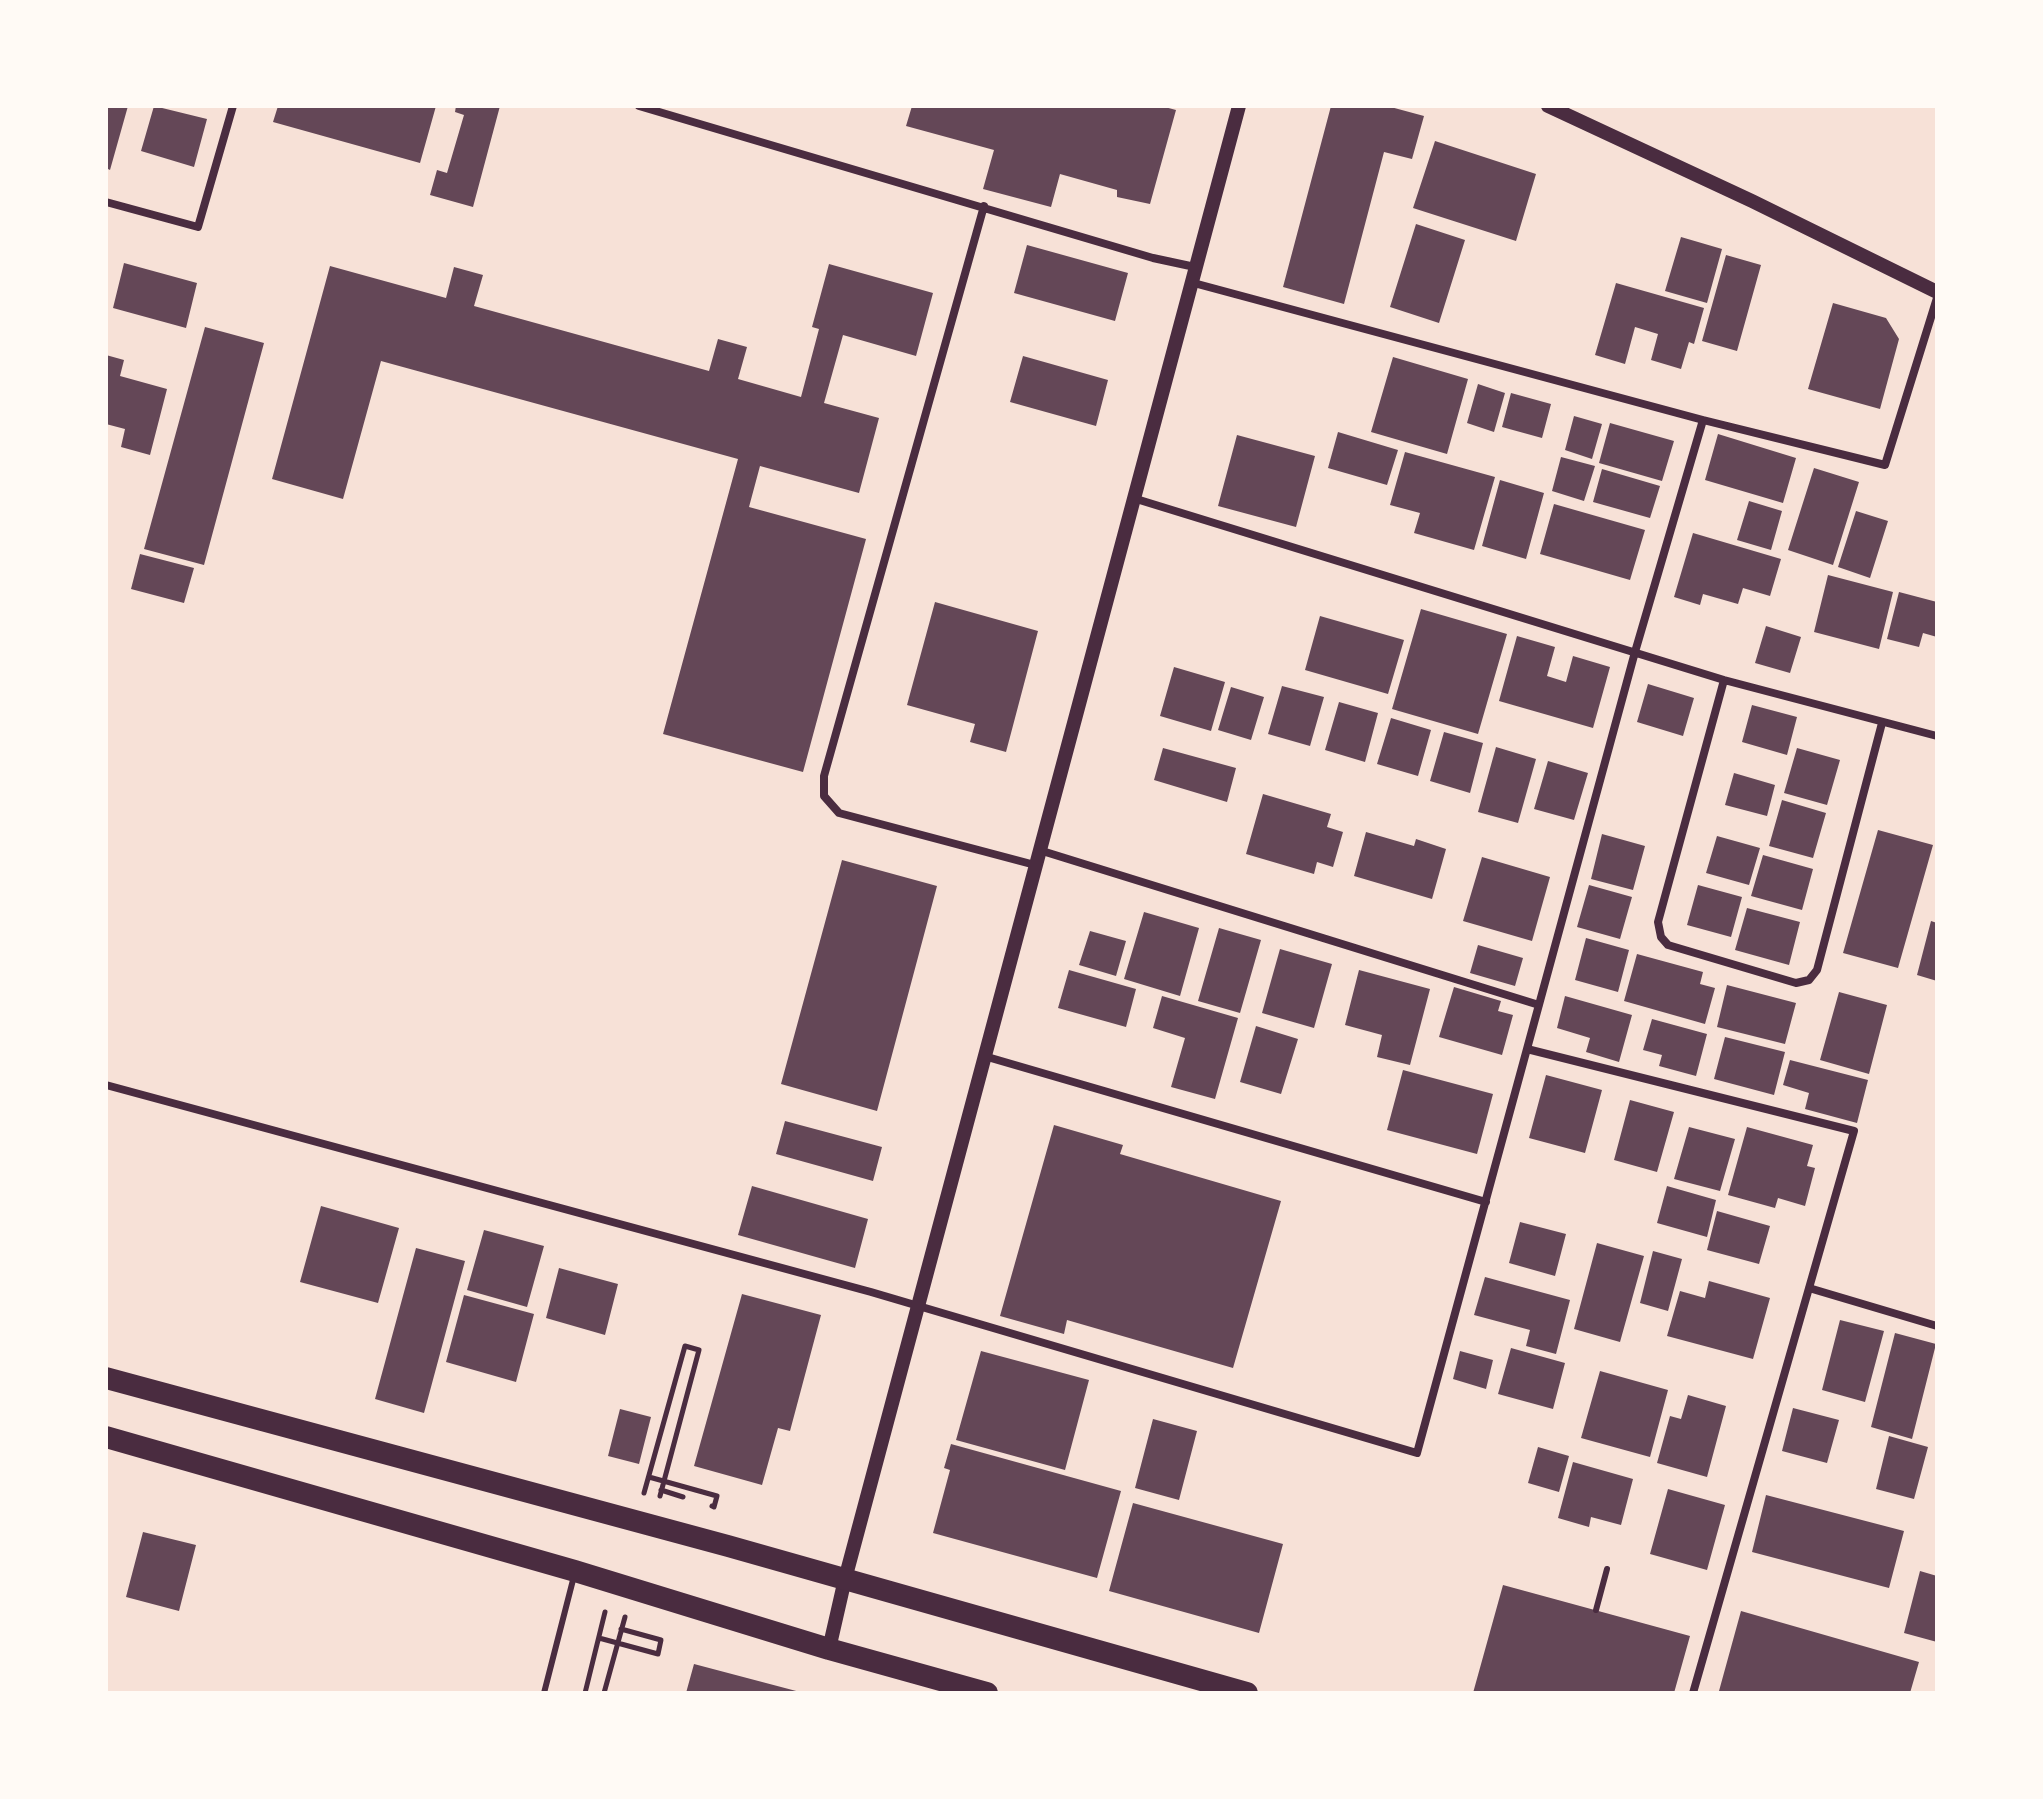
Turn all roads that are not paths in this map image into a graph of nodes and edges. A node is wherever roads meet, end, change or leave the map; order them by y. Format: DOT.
graph roads {
  1 [pos="233,106"];
  2 [pos="639,106"];
  3 [pos="1239,106"];
  4 [pos="1548,106"];
  5 [pos="106,202"];
  6 [pos="984,206"];
  7 [pos="1195,267"];
  8 [pos="1190,282"];
  9 [pos="1937,295"];
  10 [pos="1703,420"];
  11 [pos="1133,498"];
  12 [pos="1635,652"];
  13 [pos="1724,680"];
  14 [pos="1882,723"];
  15 [pos="1937,736"];
  16 [pos="1039,850"];
  17 [pos="1035,865"];
  18 [pos="1539,1005"];
  19 [pos="1527,1049"];
  20 [pos="984,1056"];
  21 [pos="106,1085"];
  22 [pos="1486,1202"];
  23 [pos="1809,1288"];
  24 [pos="918,1305"];
  25 [pos="1937,1326"];
  26 [pos="106,1378"];
  27 [pos="106,1437"];
  28 [pos="1607,1569"];
  29 [pos="575,1571"];
  30 [pos="845,1579"];
  31 [pos="1596,1610"];
  32 [pos="829,1649"];
  33 [pos="937,1686"];
  34 [pos="544,1693"];
  35 [pos="987,1693"];
  36 [pos="1247,1693"];
  37 [pos="1693,1693"];
  1 -- 5 [label="street"];
  2 -- 6 [label="street"];
  3 -- 7 [label="street"];
  4 -- 9 [label="street"];
  6 -- 7 [label="street"];
  6 -- 17 [label="street"];
  7 -- 8 [label="street"];
  8 -- 10 [label="street"];
  8 -- 11 [label="street"];
  9 -- 10 [label="street"];
  10 -- 12 [label="street"];
  11 -- 12 [label="street"];
  11 -- 16 [label="street"];
  12 -- 13 [label="street"];
  12 -- 18 [label="street"];
  13 -- 14 [label="street"];
  13 -- 14 [label="street"];
  14 -- 15 [label="street"];
  16 -- 17 [label="street"];
  16 -- 18 [label="street"];
  17 -- 20 [label="street"];
  18 -- 19 [label="street"];
  19 -- 22 [label="street"];
  19 -- 23 [label="street"];
  20 -- 22 [label="street"];
  20 -- 24 [label="street"];
  21 -- 24 [label="street"];
  22 -- 24 [label="street"];
  23 -- 25 [label="street"];
  23 -- 37 [label="street"];
  24 -- 30 [label="street"];
  26 -- 30 [label="highway"];
  27 -- 29 [label="highway"];
  28 -- 31 [label="lane"];
  29 -- 32 [label="highway"];
  29 -- 34 [label="lane"];
  30 -- 32 [label="street"];
  30 -- 36 [label="highway"];
  32 -- 33 [label="highway"];
  33 -- 35 [label="highway"];
}
